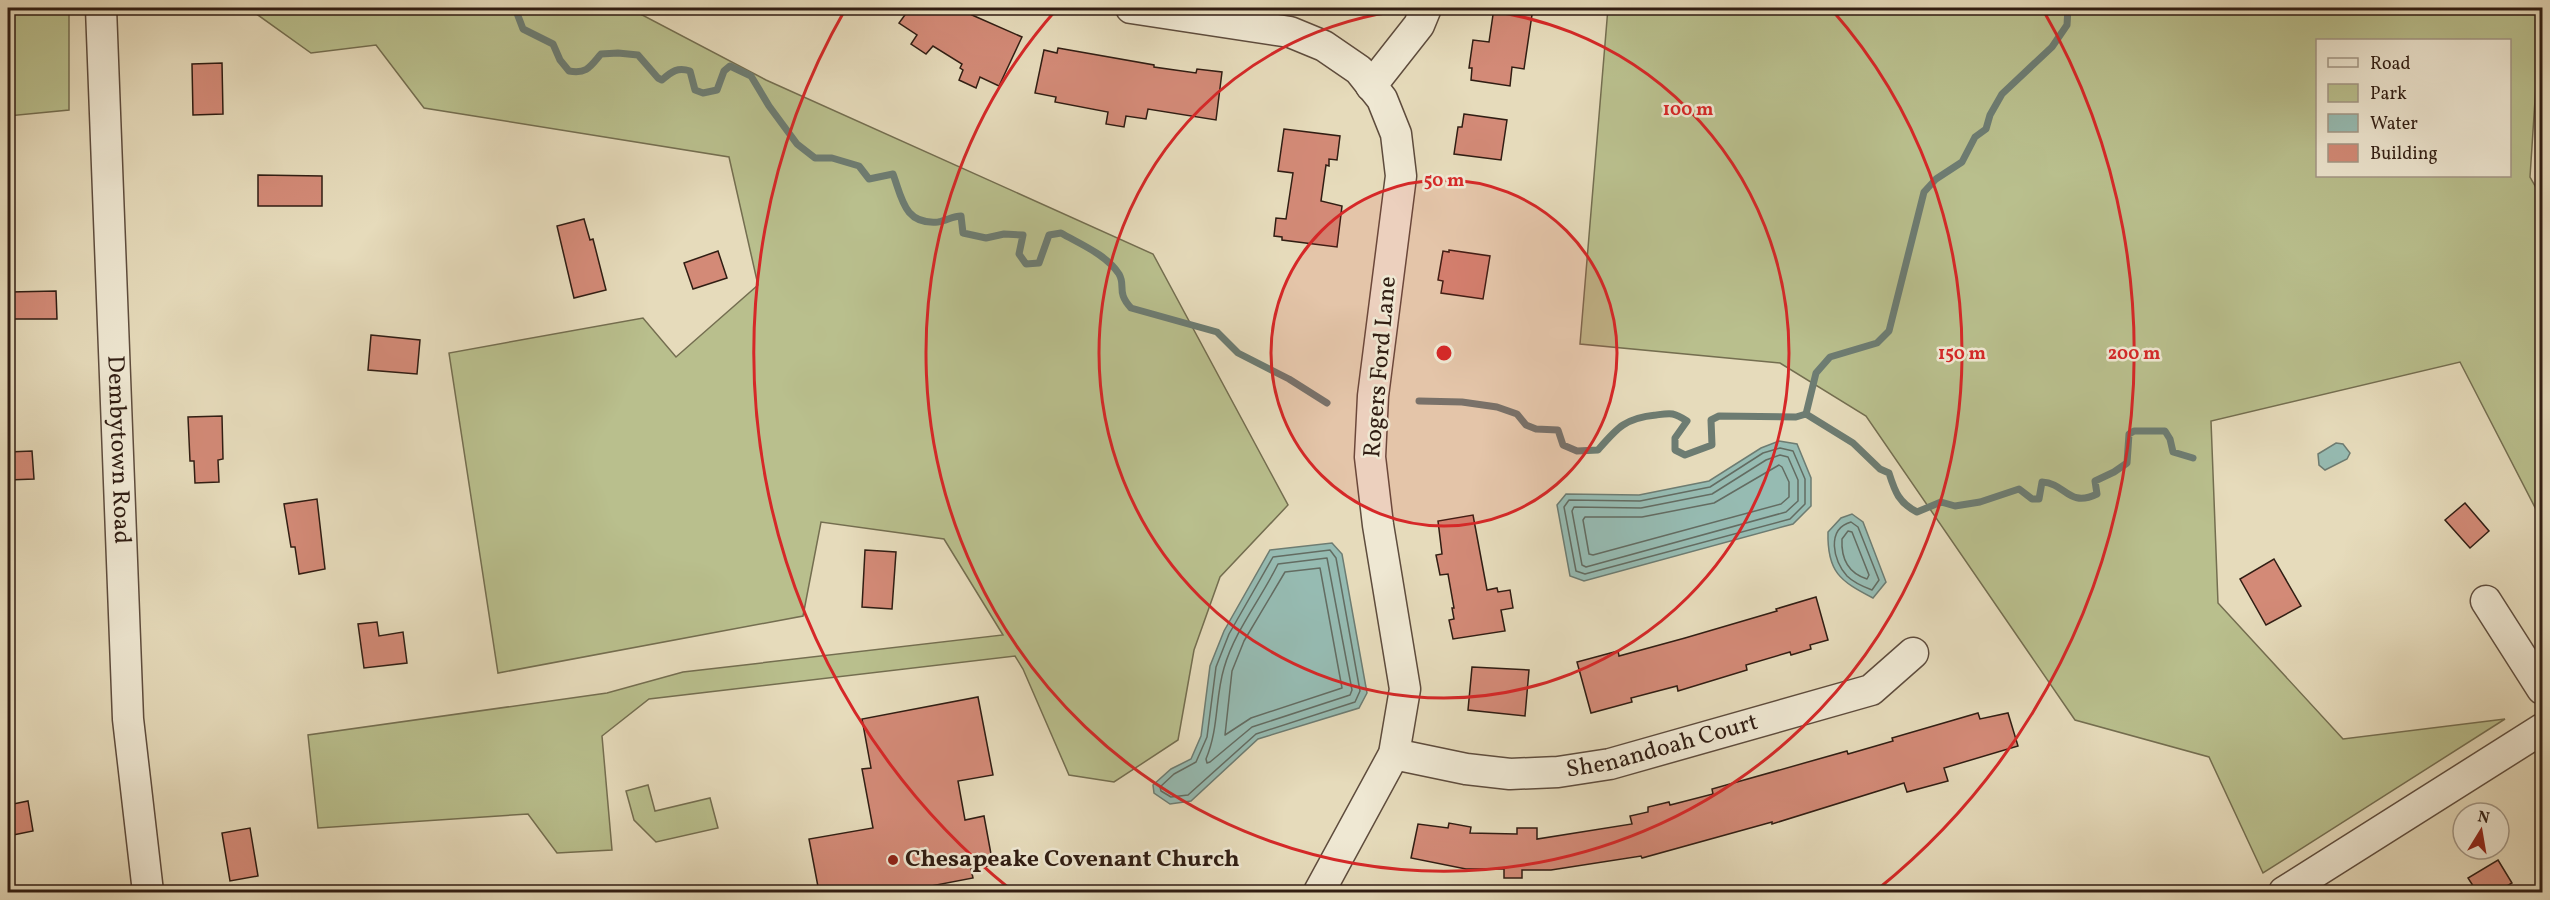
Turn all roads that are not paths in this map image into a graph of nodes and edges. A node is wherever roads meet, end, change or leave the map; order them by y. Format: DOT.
graph roads {
  1 [pos="101,8"];
  2 [pos="1131,8"];
  3 [pos="1426,8"];
  4 [pos="1371,86"];
  5 [pos="2486,601"];
  6 [pos="1913,653"];
  7 [pos="2542,689"];
  8 [pos="2542,729"];
  9 [pos="1394,754"];
  10 [pos="148,892"];
  11 [pos="1319,892"];
  12 [pos="2284,892"];
  1 -- 10 [label="street, Dembytown Road"];
  2 -- 4 [label="street, Rogers Ford Lane"];
  3 -- 4 [label="street"];
  4 -- 9 [label="street, Rogers Ford Lane"];
  5 -- 7 [label="street"];
  6 -- 9 [label="street, Shenandoah Court"];
  8 -- 12 [label="street"];
  9 -- 11 [label="street, Rogers Ford Lane"];
}
